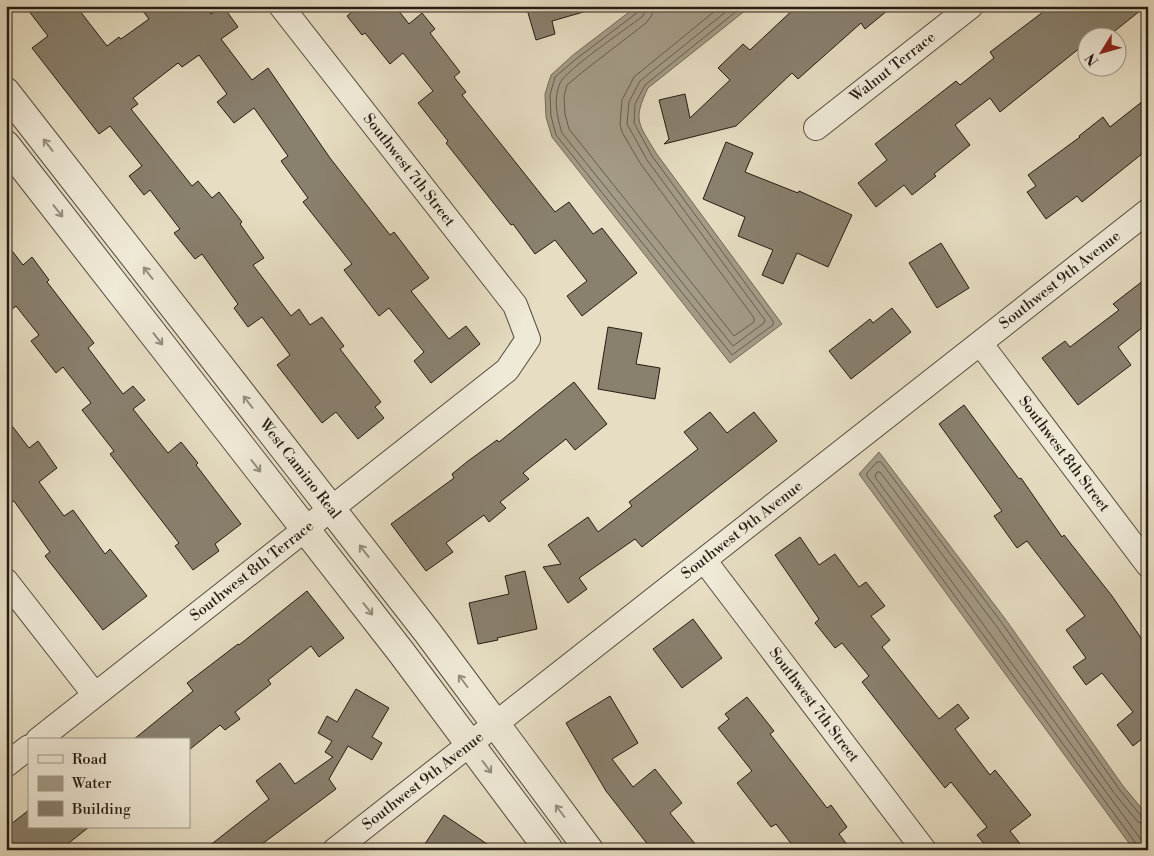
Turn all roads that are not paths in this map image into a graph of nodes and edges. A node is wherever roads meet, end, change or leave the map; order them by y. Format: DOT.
graph roads {
  1 [pos="282,6"];
  2 [pos="971,6"];
  3 [pos="6,92"];
  4 [pos="816,128"];
  5 [pos="6,145"];
  6 [pos="1148,211"];
  7 [pos="528,339"];
  8 [pos="980,343"];
  9 [pos="331,509"];
  10 [pos="306,530"];
  11 [pos="704,560"];
  12 [pos="1146,560"];
  13 [pos="6,581"];
  14 [pos="95,695"];
  15 [pos="495,725"];
  16 [pos="41,738"];
  17 [pos="470,745"];
  18 [pos="28,748"];
  19 [pos="6,764"];
  20 [pos="336,850"];
  21 [pos="549,850"];
  22 [pos="589,850"];
  23 [pos="924,850"];
  1 -- 7 [label="street, Southwest 7th Street"];
  2 -- 4 [label="street, Walnut Terrace"];
  9 -- 3 [label="street, West Camino Real, one-way"];
  5 -- 10 [label="street, one-way"];
  6 -- 8 [label="street, Southwest 9th Avenue"];
  7 -- 9 [label="street, Southwest 8th Terrace"];
  8 -- 11 [label="street, Southwest 9th Avenue"];
  8 -- 12 [label="street, Southwest 8th Street"];
  9 -- 10 [label="street, Southwest 8th Terrace"];
  15 -- 9 [label="street, West Camino Real, one-way"];
  10 -- 14 [label="street, Southwest 8th Terrace"];
  10 -- 17 [label="street, one-way"];
  11 -- 15 [label="street, Southwest 9th Avenue"];
  11 -- 23 [label="street, Southwest 7th Street"];
  13 -- 14 [label="street"];
  14 -- 16 [label="street, Southwest 8th Terrace"];
  15 -- 17 [label="street, Southwest 9th Avenue"];
  22 -- 15 [label="street, West Camino Real, one-way"];
  17 -- 20 [label="street, Southwest 9th Avenue"];
  17 -- 21 [label="street, one-way"];
  18 -- 19 [label="street"];
}
